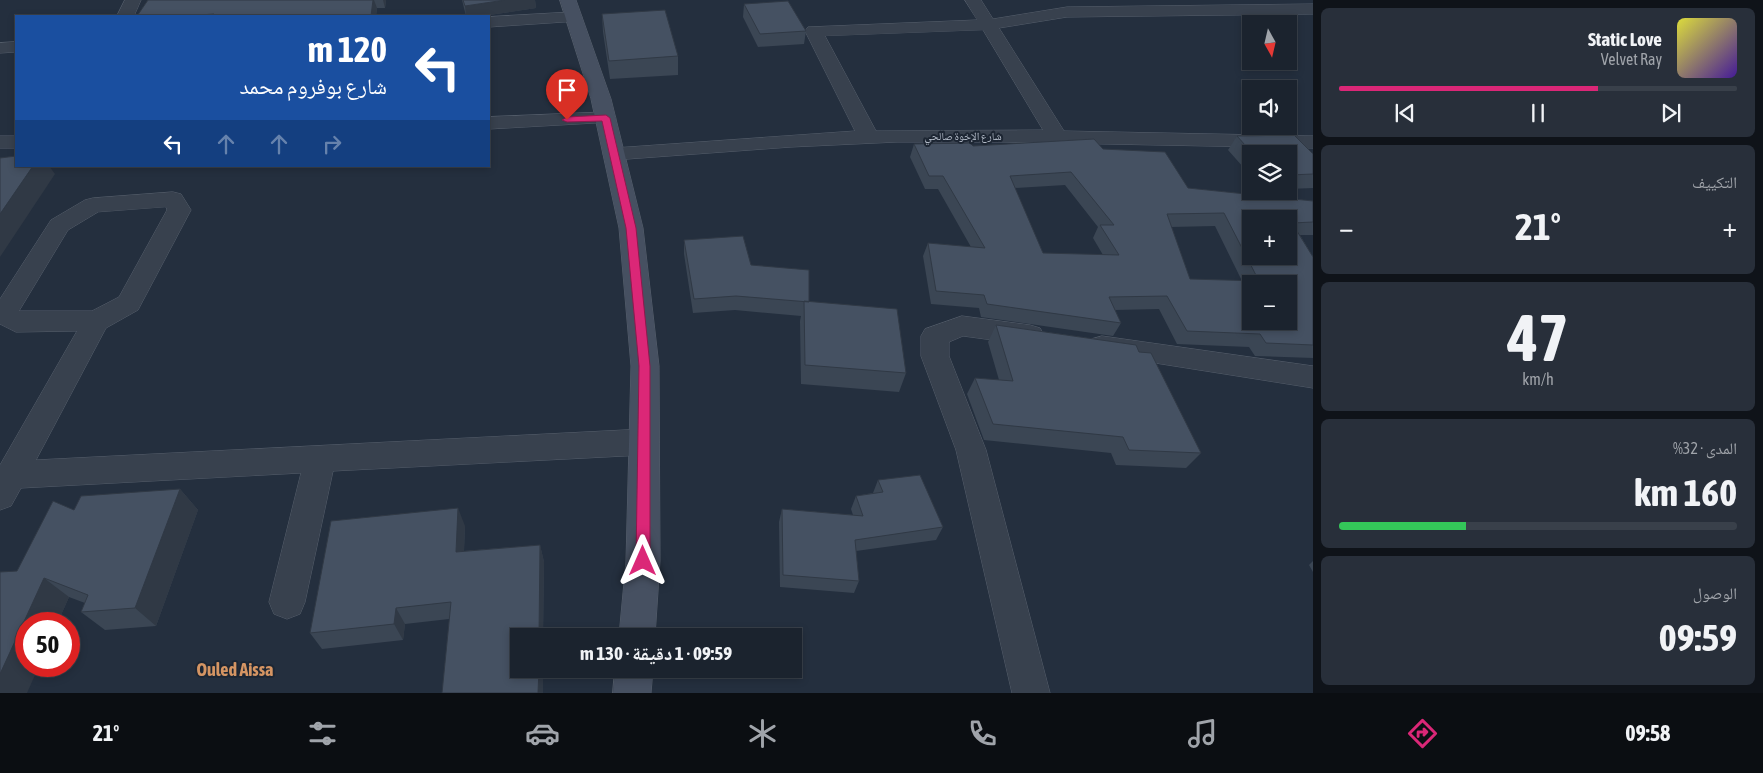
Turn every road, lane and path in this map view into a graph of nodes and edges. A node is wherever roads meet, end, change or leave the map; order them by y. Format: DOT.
graph roads {
  1 [pos="134,0"];
  2 [pos="974,0"];
  3 [pos="1246,5"];
  4 [pos="1062,6"];
  5 [pos="570,8"];
  6 [pos="1313,9"];
  7 [pos="126,15"];
  8 [pos="490,22"];
  9 [pos="988,25"];
  10 [pos="15,47"];
  11 [pos="0,48"];
  12 [pos="606,118"];
  13 [pos="490,123"];
  14 [pos="1057,136"];
  15 [pos="870,138"];
  16 [pos="0,142"];
  17 [pos="15,142"];
  18 [pos="1313,142"];
  19 [pos="614,154"];
  20 [pos="96,321"];
  21 [pos="1313,377"];
  22 [pos="644,442"];
  23 [pos="320,459"];
  24 [pos="5,486"];
  25 [pos="287,602"];
  26 [pos="638,628"];
  27 [pos="633,678"];
  28 [pos="632,693"];
  29 [pos="1031,693"];
  1 -- 7 [label="street"];
  2 -- 9 [label="street"];
  3 -- 4 [label="street"];
  3 -- 6 [label="street"];
  4 -- 9 [label="street"];
  5 -- 8 [label="street"];
  5 -- 12 [label="main road"];
  9 -- 14 [label="street"];
  9 -- 15 [label="street"];
  10 -- 11 [label="street"];
  12 -- 13 [label="street"];
  12 -- 19 [label="main road"];
  14 -- 15 [label="street, شارع الإخوة صالحي"];
  14 -- 18 [label="street, شارع الإخوة صالحي"];
  15 -- 19 [label="street, شارع الإخوة صالحي"];
  16 -- 17 [label="street"];
  19 -- 22 [label="main road"];
  20 -- 20 [label="street"];
  20 -- 24 [label="street"];
  21 -- 29 [label="street"];
  22 -- 23 [label="street"];
  22 -- 26 [label="main road"];
  23 -- 24 [label="street"];
  23 -- 25 [label="street"];
  27 -- 28 [label="main road"];
}
